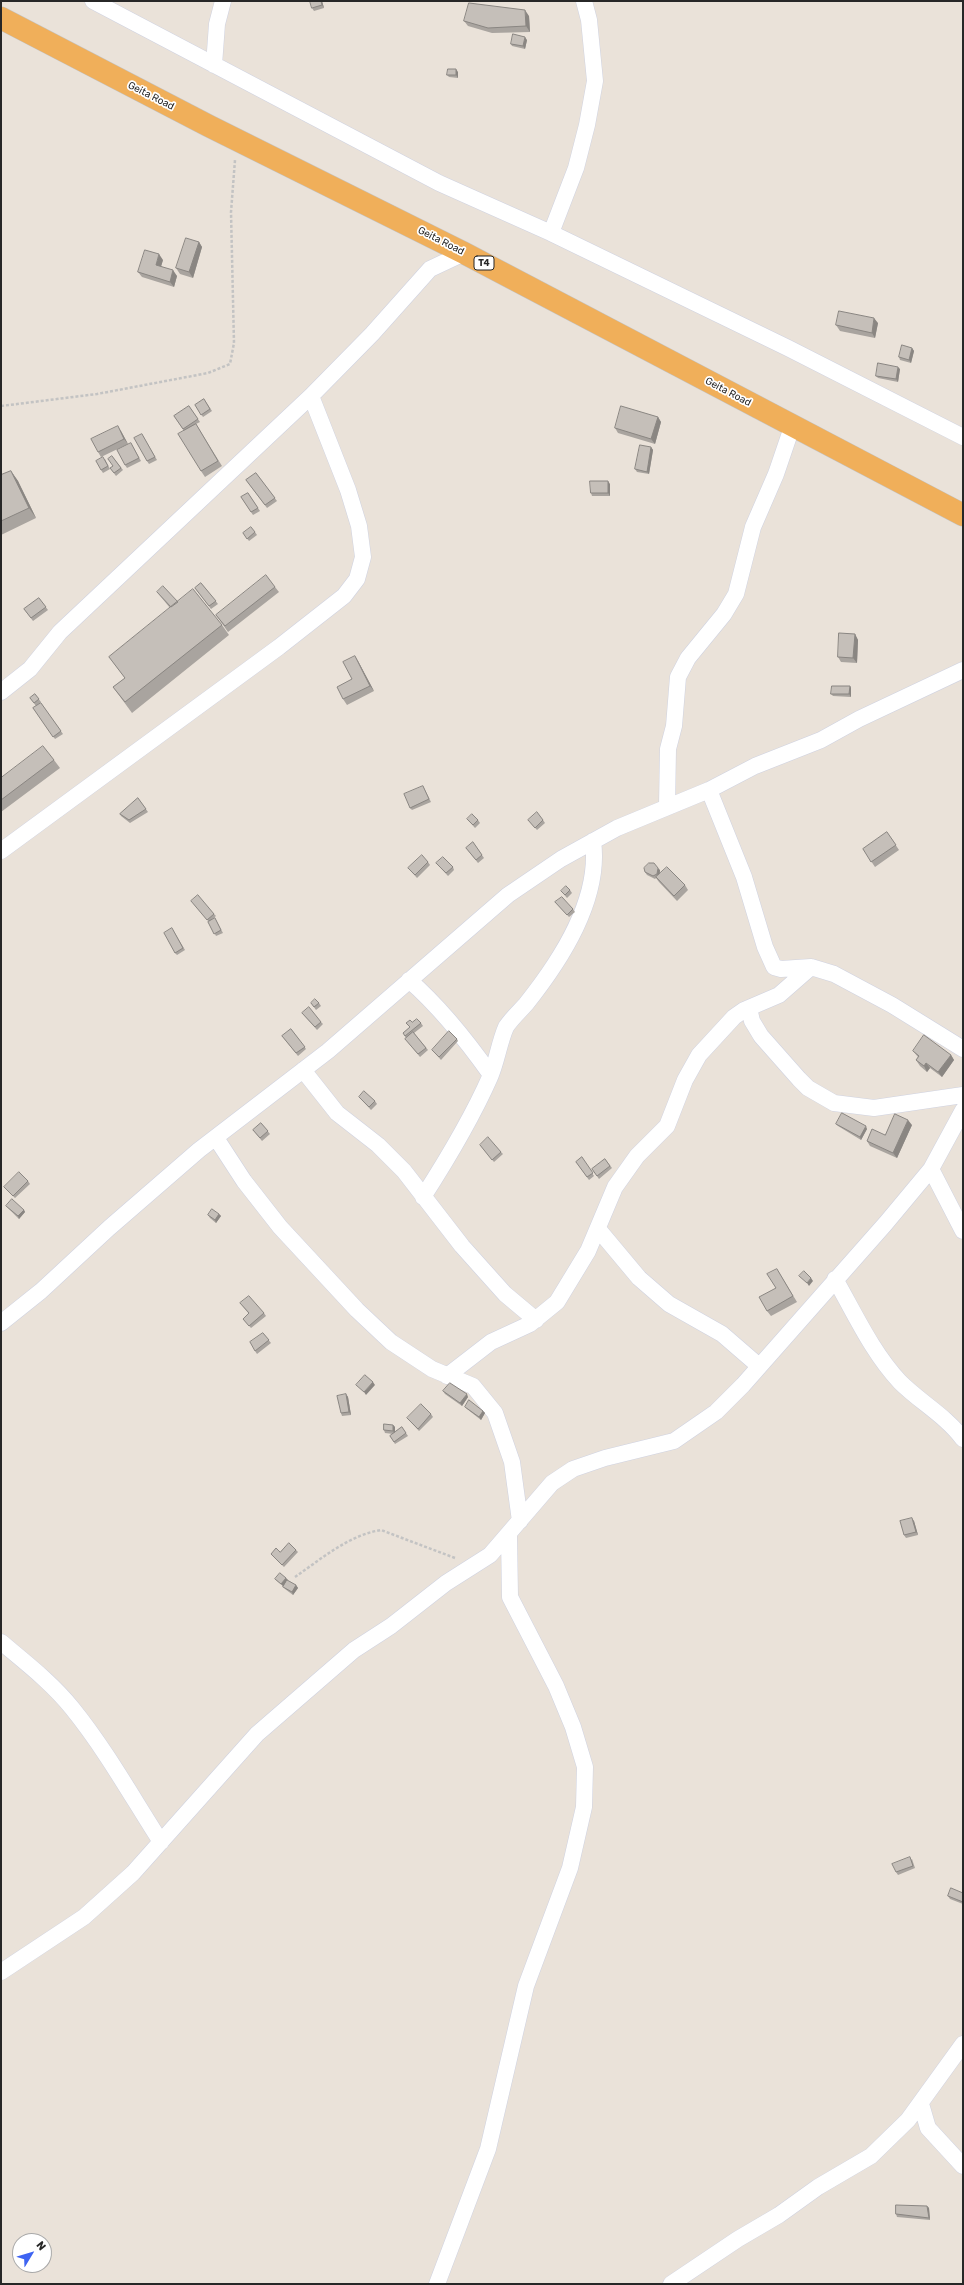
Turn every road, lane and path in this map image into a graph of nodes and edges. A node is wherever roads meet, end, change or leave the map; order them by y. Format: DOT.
graph roads {
  1 [pos="93,1"];
  2 [pos="223,1"];
  3 [pos="584,1"];
  4 [pos="1,18"];
  5 [pos="214,64"];
  6 [pos="237,140"];
  7 [pos="550,233"];
  8 [pos="464,253"];
  9 [pos="311,396"];
  10 [pos="1,406"];
  11 [pos="800,430"];
  12 [pos="963,437"];
  13 [pos="963,515"];
  14 [pos="963,670"];
  15 [pos="1,692"];
  16 [pos="709,790"];
  17 [pos="667,806"];
  18 [pos="593,841"];
  19 [pos="1,851"];
  20 [pos="811,967"];
  21 [pos="409,980"];
  22 [pos="749,1008"];
  23 [pos="963,1049"];
  24 [pos="302,1070"];
  25 [pos="491,1076"];
  26 [pos="963,1095"];
  27 [pos="963,1110"];
  28 [pos="216,1138"];
  29 [pos="931,1169"];
  30 [pos="423,1197"];
  31 [pos="598,1229"];
  32 [pos="963,1230"];
  33 [pos="835,1279"];
  34 [pos="536,1320"];
  35 [pos="1,1323"];
  36 [pos="760,1366"];
  37 [pos="448,1376"];
  38 [pos="963,1439"];
  39 [pos="520,1521"];
  40 [pos="509,1536"];
  41 [pos="474,1565"];
  42 [pos="295,1577"];
  43 [pos="1,1642"];
  44 [pos="161,1842"];
  45 [pos="1,1972"];
  46 [pos="963,2044"];
  47 [pos="921,2104"];
  48 [pos="963,2166"];
  49 [pos="437,2284"];
  50 [pos="671,2284"];
  1 -- 5 [label="street"];
  2 -- 5 [label="street"];
  3 -- 7 [label="street"];
  4 -- 6 [label="highway, Geita Road / T4"];
  5 -- 7 [label="street"];
  6 -- 8 [label="highway, Geita Road / T4"];
  6 -- 10 [label="path"];
  7 -- 12 [label="street"];
  8 -- 9 [label="street"];
  8 -- 11 [label="highway, Geita Road / T4"];
  9 -- 15 [label="street"];
  9 -- 19 [label="street"];
  11 -- 13 [label="highway, Geita Road / T4"];
  11 -- 17 [label="street"];
  14 -- 16 [label="street"];
  16 -- 17 [label="street"];
  16 -- 20 [label="street"];
  17 -- 18 [label="street"];
  18 -- 21 [label="street"];
  18 -- 25 [label="street"];
  20 -- 22 [label="street"];
  20 -- 23 [label="street"];
  21 -- 24 [label="street"];
  21 -- 25 [label="street"];
  22 -- 26 [label="street"];
  22 -- 31 [label="street"];
  24 -- 28 [label="street"];
  24 -- 30 [label="street"];
  25 -- 30 [label="street"];
  27 -- 29 [label="street"];
  28 -- 35 [label="street"];
  28 -- 37 [label="street"];
  29 -- 32 [label="street"];
  29 -- 33 [label="street"];
  30 -- 34 [label="street"];
  31 -- 34 [label="street"];
  31 -- 36 [label="street"];
  33 -- 36 [label="street"];
  33 -- 38 [label="street"];
  34 -- 37 [label="street"];
  36 -- 39 [label="street"];
  37 -- 39 [label="street"];
  39 -- 40 [label="street"];
  40 -- 41 [label="street"];
  40 -- 49 [label="street"];
  41 -- 42 [label="path"];
  41 -- 44 [label="street"];
  43 -- 44 [label="street"];
  44 -- 45 [label="street"];
  46 -- 47 [label="street"];
  47 -- 48 [label="street"];
  47 -- 50 [label="street"];
}
